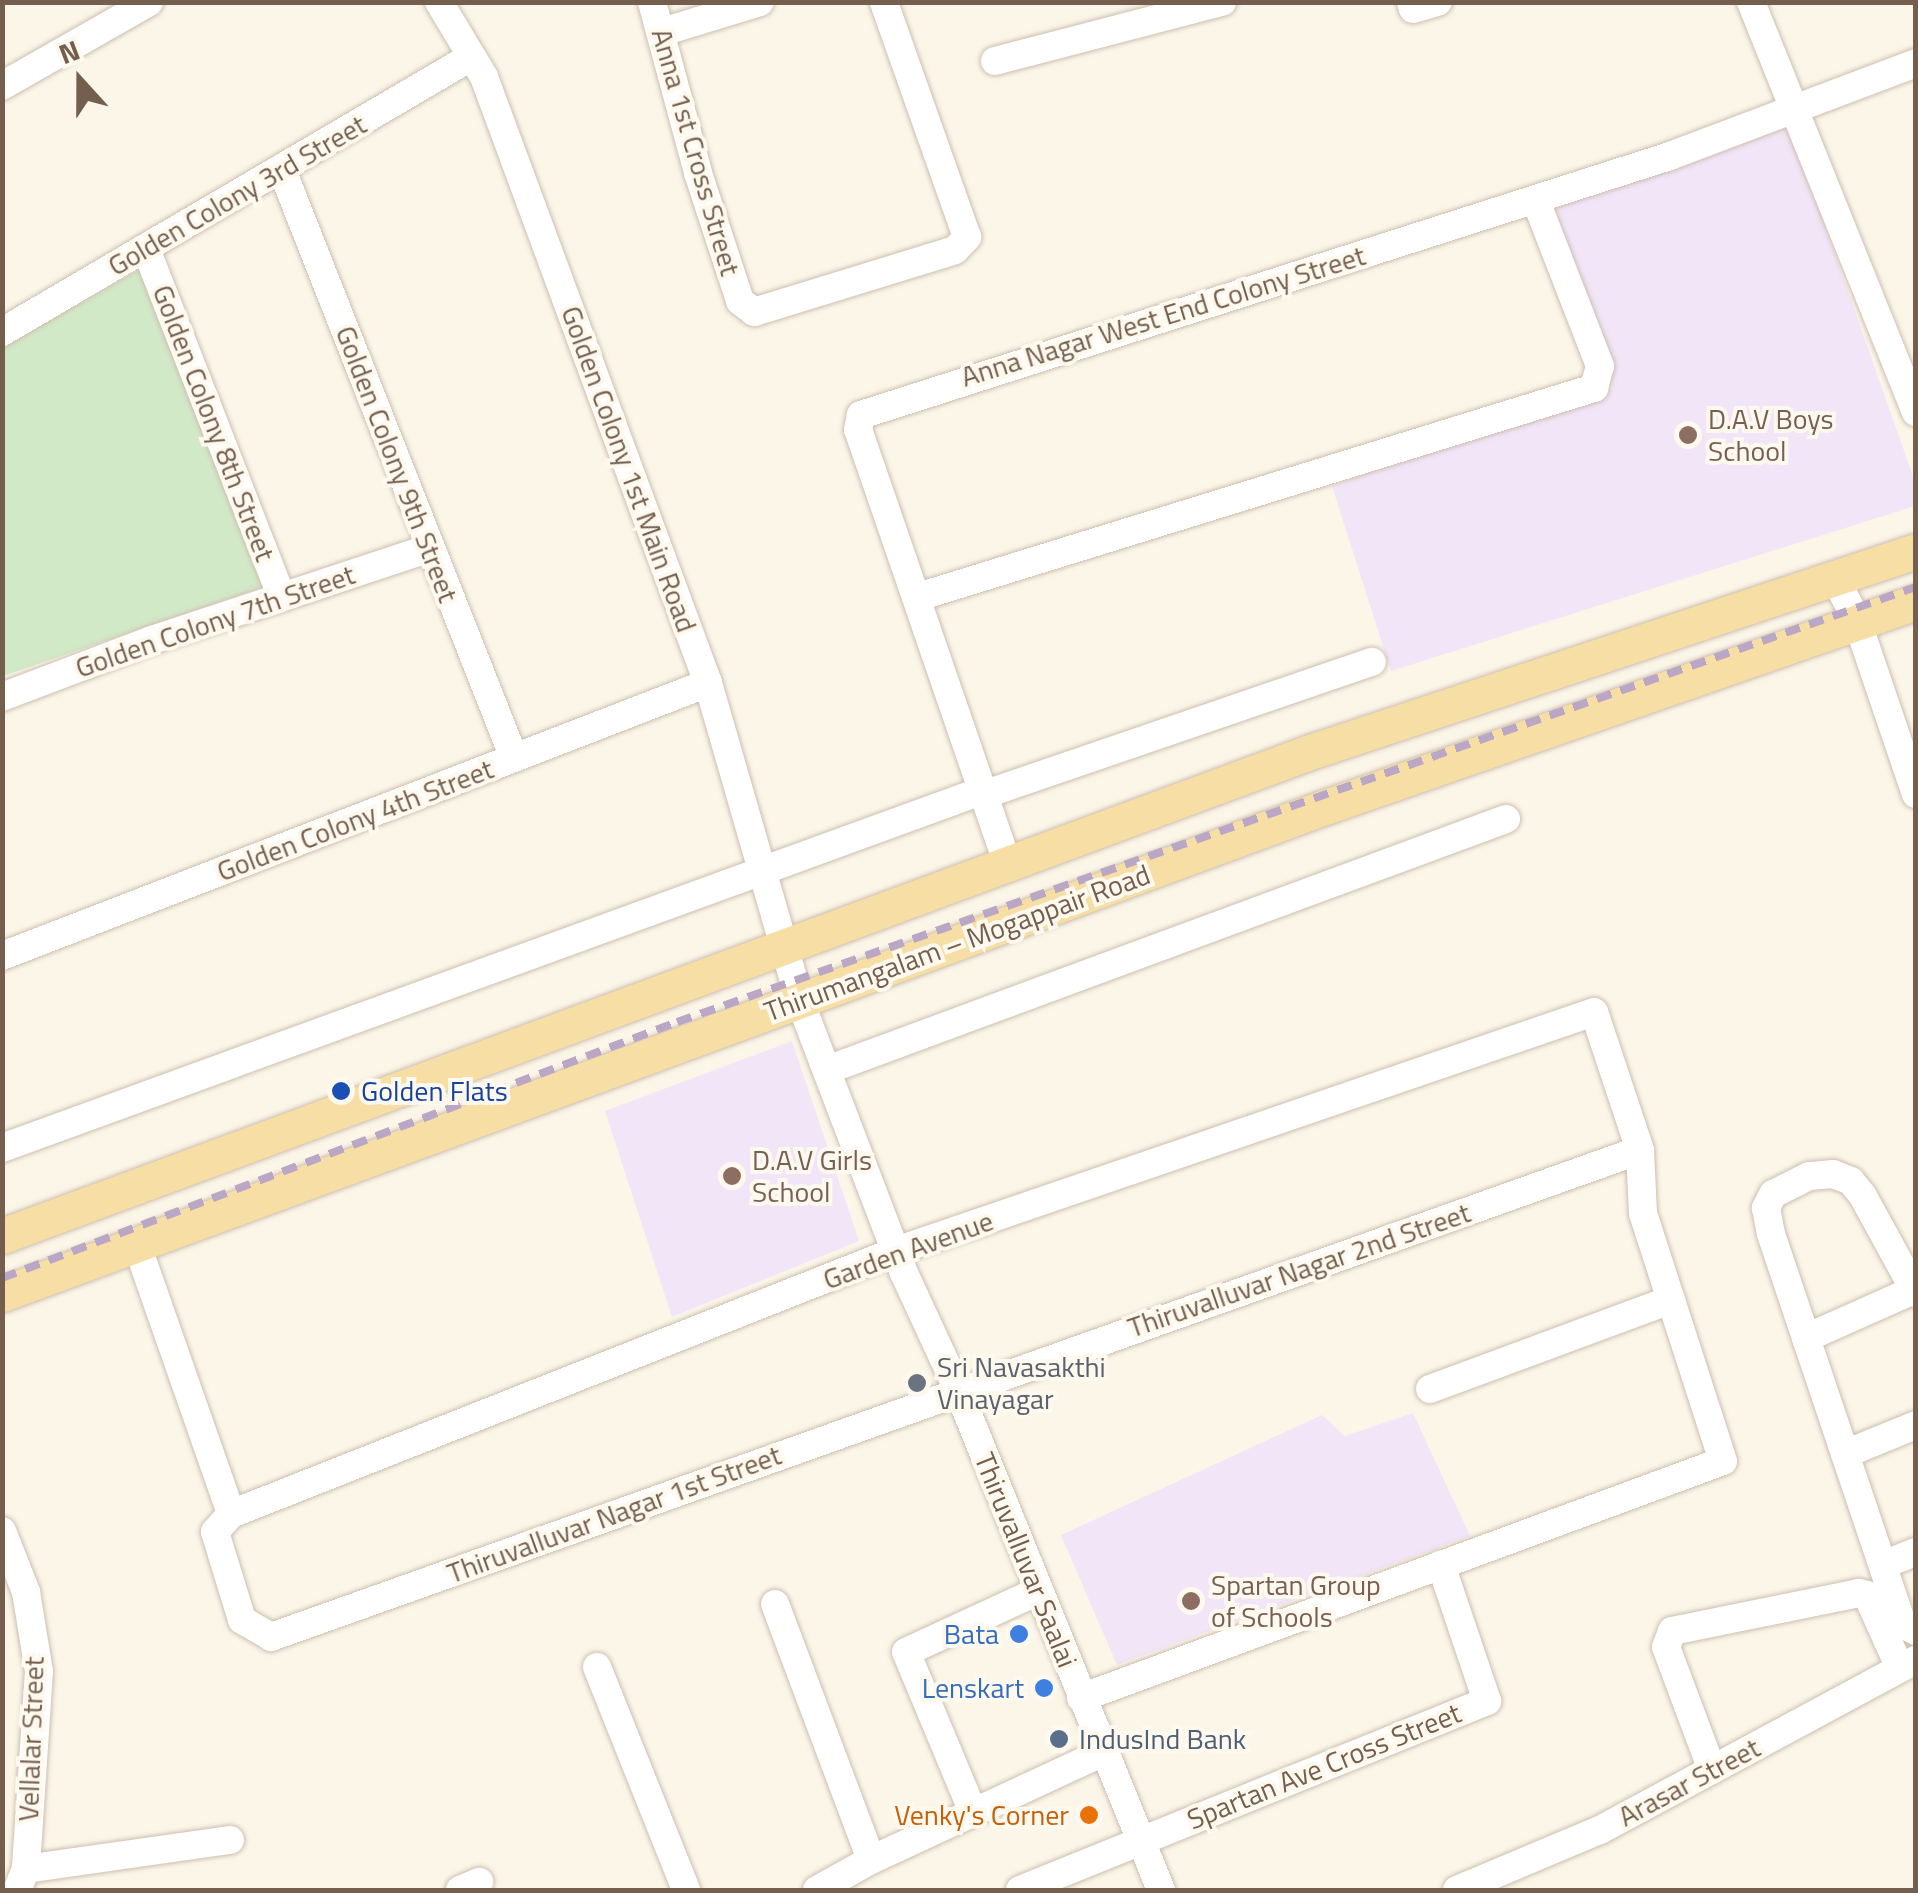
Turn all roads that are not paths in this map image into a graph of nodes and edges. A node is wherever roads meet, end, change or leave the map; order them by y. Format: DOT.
graph roads {
  1 [pos="148,2"];
  2 [pos="439,2"];
  3 [pos="652,2"];
  4 [pos="760,2"];
  5 [pos="884,2"];
  6 [pos="1222,2"];
  7 [pos="1751,2"];
  8 [pos="662,32"];
  9 [pos="471,57"];
  10 [pos="995,62"];
  11 [pos="1916,63"];
  12 [pos="2,86"];
  13 [pos="1794,108"];
  14 [pos="282,170"];
  15 [pos="1536,201"];
  16 [pos="146,249"];
  17 [pos="2,332"];
  18 [pos="1913,391"];
  19 [pos="430,548"];
  20 [pos="1916,551"];
  21 [pos="1835,578"];
  22 [pos="282,597"];
  23 [pos="918,597"];
  24 [pos="1916,602"];
  25 [pos="1856,621"];
  26 [pos="1372,662"];
  27 [pos="708,683"];
  28 [pos="4,693"];
  29 [pos="514,758"];
  30 [pos="982,793"];
  31 [pos="1916,794"];
  32 [pos="1506,820"];
  33 [pos="1008,865"];
  34 [pos="763,872"];
  35 [pos="784,949"];
  36 [pos="2,956"];
  37 [pos="800,1001"];
  38 [pos="826,1070"];
  39 [pos="2,1148"];
  40 [pos="1640,1150"];
  41 [pos="2,1236"];
  42 [pos="137,1245"];
  43 [pos="896,1252"];
  44 [pos="1915,1291"];
  45 [pos="2,1294"];
  46 [pos="1671,1300"];
  47 [pos="1806,1338"];
  48 [pos="1430,1389"];
  49 [pos="958,1390"];
  50 [pos="1916,1424"];
  51 [pos="1845,1454"];
  52 [pos="232,1514"];
  53 [pos="2,1531"];
  54 [pos="1916,1552"];
  55 [pos="1440,1564"];
  56 [pos="1882,1566"];
  57 [pos="1038,1591"];
  58 [pos="775,1604"];
  59 [pos="1916,1631"];
  60 [pos="1908,1664"];
  61 [pos="597,1667"];
  62 [pos="1081,1698"];
  63 [pos="1102,1753"];
  64 [pos="1712,1770"];
  65 [pos="973,1812"];
  66 [pos="230,1840"];
  67 [pos="1139,1840"];
  68 [pos="871,1860"];
  69 [pos="22,1880"];
  70 [pos="835,1886"];
  71 [pos="686,1890"];
  72 [pos="1020,1890"];
  73 [pos="1161,1890"];
  74 [pos="1456,1890"];
  1 -- 12 [label="street"];
  2 -- 9 [label="street, Golden Colony 1st Main Road"];
  3 -- 8 [label="street, Anna 1st Cross Street"];
  4 -- 8 [label="street"];
  5 -- 8 [label="street, Anna 1st Cross Street"];
  6 -- 10 [label="street"];
  7 -- 13 [label="street"];
  9 -- 14 [label="street, Golden Colony 3rd Street"];
  9 -- 27 [label="street, Golden Colony 1st Main Road"];
  11 -- 13 [label="street, Anna Nagar West End Colony Street"];
  13 -- 15 [label="street, Anna Nagar West End Colony Street"];
  13 -- 18 [label="street"];
  14 -- 16 [label="street, Golden Colony 3rd Street"];
  14 -- 19 [label="street, Golden Colony 9th Street"];
  15 -- 23 [label="street, Anna Nagar West End Colony Street"];
  15 -- 23 [label="street"];
  16 -- 17 [label="street, Golden Colony 3rd Street"];
  16 -- 22 [label="street, Golden Colony 8th Street"];
  19 -- 22 [label="street, Golden Colony 7th Street"];
  19 -- 29 [label="street, Golden Colony 9th Street"];
  20 -- 21 [label="main road, Thirumangalam – Mogappair Road"];
  21 -- 25 [label="street"];
  21 -- 33 [label="main road, Thirumangalam – Mogappair Road"];
  22 -- 28 [label="street, Golden Colony 7th Street"];
  23 -- 30 [label="street, Anna Nagar West End Colony Street"];
  24 -- 25 [label="main road, Thirumangalam – Mogappair Road"];
  25 -- 31 [label="street"];
  25 -- 37 [label="main road, Thirumangalam – Mogappair Road"];
  26 -- 30 [label="street"];
  27 -- 29 [label="street, Golden Colony 4th Street"];
  27 -- 34 [label="street, Golden Colony 1st Main Road"];
  29 -- 36 [label="street, Golden Colony 4th Street"];
  30 -- 33 [label="street, Anna Nagar West End Colony Street"];
  30 -- 34 [label="street"];
  32 -- 38 [label="street"];
  33 -- 35 [label="main road, Thirumangalam – Mogappair Road"];
  34 -- 35 [label="street, Golden Colony 1st Main Road"];
  34 -- 39 [label="street"];
  35 -- 37 [label="street, Thiruvalluvar Saalai"];
  35 -- 41 [label="main road, Thirumangalam – Mogappair Road"];
  37 -- 38 [label="street, Thiruvalluvar Saalai"];
  37 -- 42 [label="main road, Thirumangalam – Mogappair Road"];
  38 -- 43 [label="street, Thiruvalluvar Saalai"];
  40 -- 43 [label="street, Garden Avenue"];
  40 -- 46 [label="street"];
  40 -- 49 [label="street, Thiruvalluvar Nagar 2nd Street"];
  42 -- 45 [label="main road, Thirumangalam – Mogappair Road"];
  42 -- 52 [label="street"];
  43 -- 49 [label="street, Thiruvalluvar Saalai"];
  43 -- 52 [label="street, Garden Avenue"];
  44 -- 47 [label="street"];
  44 -- 47 [label="street"];
  46 -- 48 [label="street"];
  46 -- 55 [label="street"];
  47 -- 51 [label="street"];
  49 -- 52 [label="street, Thiruvalluvar Nagar 1st Street"];
  49 -- 57 [label="street, Thiruvalluvar Saalai"];
  50 -- 51 [label="street"];
  51 -- 56 [label="street"];
  53 -- 69 [label="street, Vellalar Street"];
  54 -- 56 [label="street"];
  55 -- 62 [label="street"];
  55 -- 67 [label="street, Spartan Ave Cross Street"];
  56 -- 59 [label="street"];
  57 -- 62 [label="street, Thiruvalluvar Saalai"];
  57 -- 65 [label="street"];
  58 -- 68 [label="street"];
  60 -- 64 [label="street, Arasar Street"];
  60 -- 64 [label="street"];
  61 -- 71 [label="street"];
  62 -- 63 [label="street, Thiruvalluvar Saalai"];
  63 -- 65 [label="street"];
  63 -- 67 [label="street, Thiruvalluvar Saalai"];
  64 -- 74 [label="street, Arasar Street"];
  65 -- 68 [label="street"];
  66 -- 69 [label="street"];
  67 -- 72 [label="street"];
  67 -- 73 [label="street, Thiruvalluvar Saalai"];
  68 -- 70 [label="street"];
}
